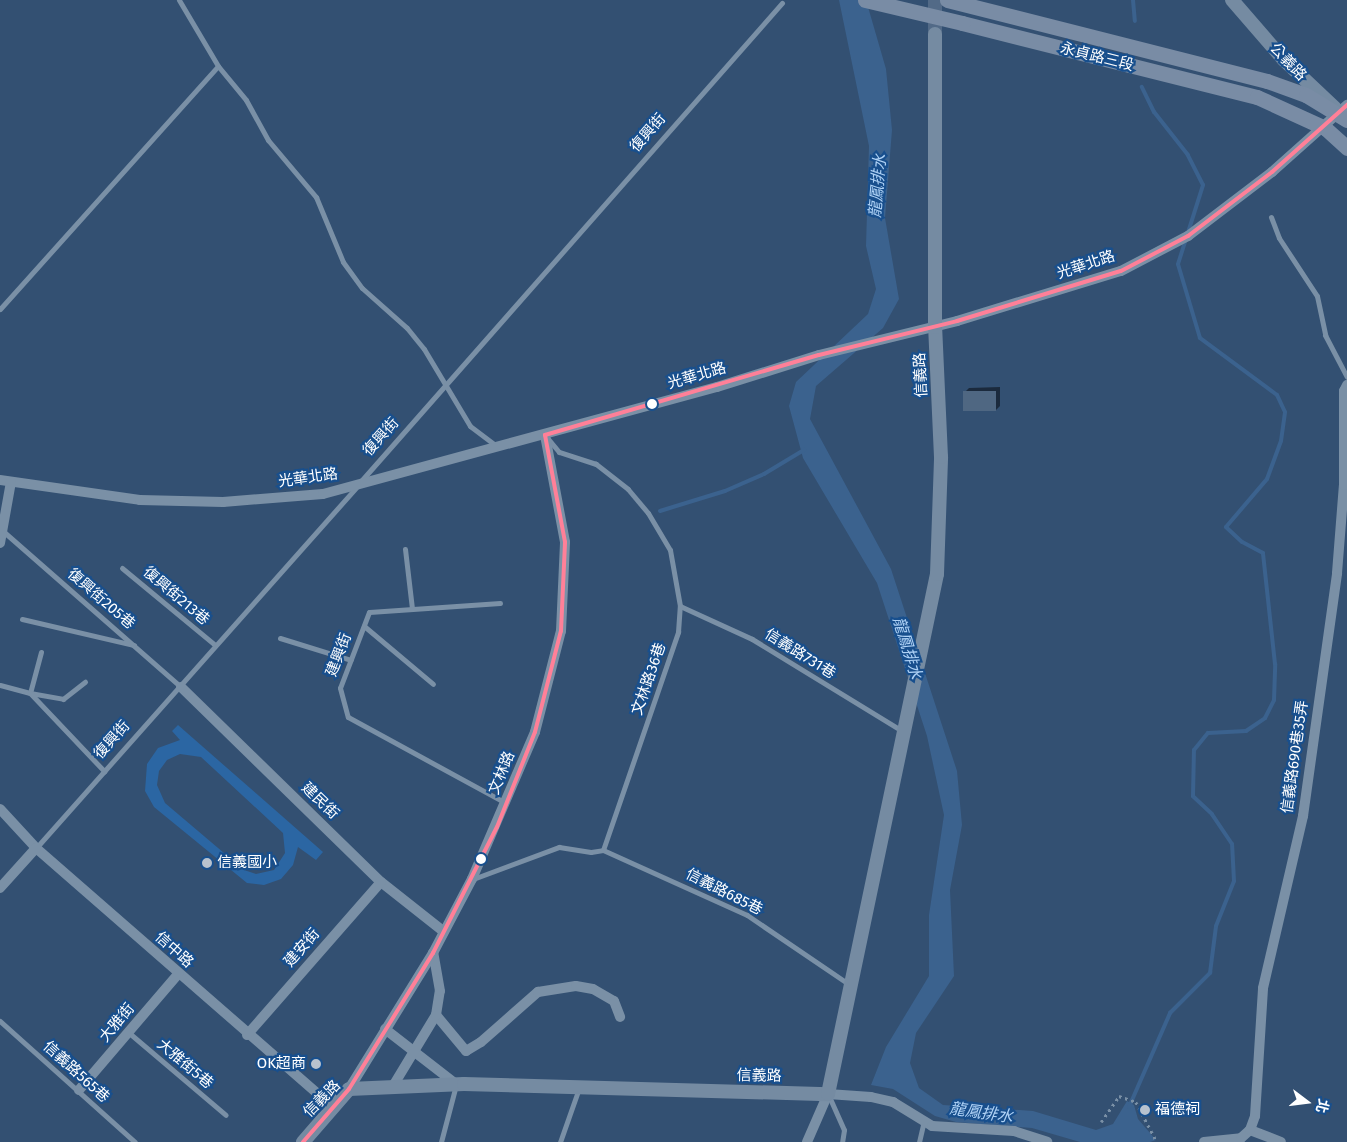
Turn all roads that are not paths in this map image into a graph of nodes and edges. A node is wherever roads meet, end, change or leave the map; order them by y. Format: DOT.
graph roads {
  1 [pos="178,0"];
  2 [pos="865,0"];
  3 [pos="1232,0"];
  4 [pos="954,2"];
  5 [pos="782,3"];
  6 [pos="935,34"];
  7 [pos="218,66"];
  8 [pos="1344,112"];
  9 [pos="1325,128"];
  10 [pos="1347,148"];
  11 [pos="1272,217"];
  12 [pos="0,309"];
  13 [pos="935,327"];
  14 [pos="1347,377"];
  15 [pos="446,386"];
  16 [pos="1347,386"];
  17 [pos="545,435"];
  18 [pos="500,448"];
  19 [pos="0,480"];
  20 [pos="11,482"];
  21 [pos="358,485"];
  22 [pos="4,532"];
  23 [pos="0,543"];
  24 [pos="405,549"];
  25 [pos="122,568"];
  26 [pos="500,603"];
  27 [pos="680,606"];
  28 [pos="412,609"];
  29 [pos="22,619"];
  30 [pos="364,626"];
  31 [pos="280,638"];
  32 [pos="134,645"];
  33 [pos="215,645"];
  34 [pos="40,652"];
  35 [pos="351,660"];
  36 [pos="85,682"];
  37 [pos="433,684"];
  38 [pos="0,685"];
  39 [pos="181,687"];
  40 [pos="30,693"];
  41 [pos="903,732"];
  42 [pos="104,771"];
  43 [pos="506,804"];
  44 [pos="0,809"];
  45 [pos="36,848"];
  46 [pos="603,850"];
  47 [pos="472,879"];
  48 [pos="381,882"];
  49 [pos="0,888"];
  50 [pos="443,931"];
  51 [pos="433,953"];
  52 [pos="178,974"];
  53 [pos="852,987"];
  54 [pos="436,1015"];
  55 [pos="620,1017"];
  56 [pos="0,1021"];
  57 [pos="385,1029"];
  58 [pos="128,1032"];
  59 [pos="247,1035"];
  60 [pos="412,1050"];
  61 [pos="456,1084"];
  62 [pos="392,1086"];
  63 [pos="579,1088"];
  64 [pos="349,1089"];
  65 [pos="79,1090"];
  66 [pos="828,1094"];
  67 [pos="333,1107"];
  68 [pos="226,1115"];
  69 [pos="924,1121"];
  70 [pos="1250,1130"];
  71 [pos="135,1142"];
  72 [pos="303,1142"];
  73 [pos="441,1142"];
  74 [pos="560,1142"];
  75 [pos="807,1142"];
  76 [pos="842,1142"];
  77 [pos="919,1142"];
  78 [pos="1047,1142"];
  79 [pos="1204,1142"];
  80 [pos="1281,1142"];
  1 -- 7 [label="lane"];
  2 -- 9 [label="main road, 永貞路三段, bridge"];
  3 -- 8 [label="street, 公義路"];
  4 -- 8 [label="main road, 永貞路三段"];
  5 -- 15 [label="lane, 復興街"];
  6 -- 13 [label="street, 信義路"];
  7 -- 12 [label="lane"];
  7 -- 15 [label="lane"];
  8 -- 9 [label="street, 光華北路"];
  9 -- 10 [label="main road"];
  9 -- 13 [label="street, 光華北路"];
  11 -- 14 [label="lane"];
  13 -- 17 [label="street, 光華北路"];
  13 -- 41 [label="street, 信義路"];
  15 -- 18 [label="lane"];
  15 -- 21 [label="lane, 復興街"];
  16 -- 70 [label="street, 信義路690巷35弄"];
  17 -- 18 [label="street, 光華北路"];
  17 -- 27 [label="lane, 文林路36巷"];
  17 -- 43 [label="street, 文林路"];
  18 -- 21 [label="street, 光華北路"];
  19 -- 20 [label="street, 光華北路"];
  20 -- 21 [label="street, 光華北路"];
  20 -- 22 [label="street"];
  21 -- 33 [label="lane, 復興街"];
  22 -- 23 [label="street"];
  22 -- 32 [label="lane, 復興街205巷"];
  24 -- 28 [label="lane"];
  25 -- 33 [label="lane, 復興街213巷"];
  26 -- 28 [label="lane, 建興街"];
  27 -- 41 [label="lane, 信義路731巷"];
  27 -- 46 [label="lane, 文林路36巷"];
  28 -- 30 [label="lane, 建興街"];
  29 -- 32 [label="lane"];
  30 -- 35 [label="lane, 建興街"];
  30 -- 37 [label="lane"];
  31 -- 35 [label="lane"];
  32 -- 39 [label="lane, 復興街205巷"];
  33 -- 39 [label="lane, 復興街"];
  34 -- 40 [label="lane"];
  35 -- 43 [label="lane, 建興街"];
  36 -- 40 [label="lane"];
  38 -- 40 [label="lane"];
  39 -- 42 [label="lane, 復興街"];
  39 -- 48 [label="street, 建民街"];
  40 -- 42 [label="lane"];
  41 -- 53 [label="street"];
  42 -- 45 [label="lane, 復興街"];
  43 -- 47 [label="street, 文林路"];
  44 -- 45 [label="street, 信中路"];
  45 -- 49 [label="street, 復興街"];
  45 -- 52 [label="street, 信中路"];
  46 -- 47 [label="lane"];
  46 -- 53 [label="lane, 信義路685巷"];
  47 -- 50 [label="street, 文林路"];
  48 -- 50 [label="street, 建民街"];
  48 -- 59 [label="street, 建安街"];
  50 -- 51 [label="street, 文林路"];
  51 -- 54 [label="street"];
  51 -- 57 [label="street, 文林路"];
  52 -- 58 [label="street, 大雅街"];
  52 -- 59 [label="street, 信中路"];
  53 -- 66 [label="street"];
  54 -- 55 [label="street"];
  54 -- 60 [label="street"];
  56 -- 65 [label="lane, 信義路565巷"];
  57 -- 60 [label="street"];
  57 -- 64 [label="street, 文林路"];
  58 -- 65 [label="street, 大雅街"];
  58 -- 68 [label="lane, 大雅街5巷"];
  59 -- 67 [label="street, 信中路"];
  60 -- 61 [label="street"];
  60 -- 62 [label="street"];
  61 -- 62 [label="street, 信義路"];
  61 -- 63 [label="street, 信義路"];
  61 -- 73 [label="lane"];
  62 -- 64 [label="street, 信義路"];
  63 -- 66 [label="street, 信義路"];
  63 -- 74 [label="lane"];
  64 -- 67 [label="street, 信義路"];
  65 -- 71 [label="lane, 信義路565巷"];
  66 -- 69 [label="street"];
  66 -- 75 [label="street"];
  66 -- 76 [label="lane"];
  67 -- 72 [label="street, 信義路"];
  69 -- 77 [label="lane"];
  69 -- 78 [label="street"];
  70 -- 79 [label="street"];
  70 -- 80 [label="street"];
}
